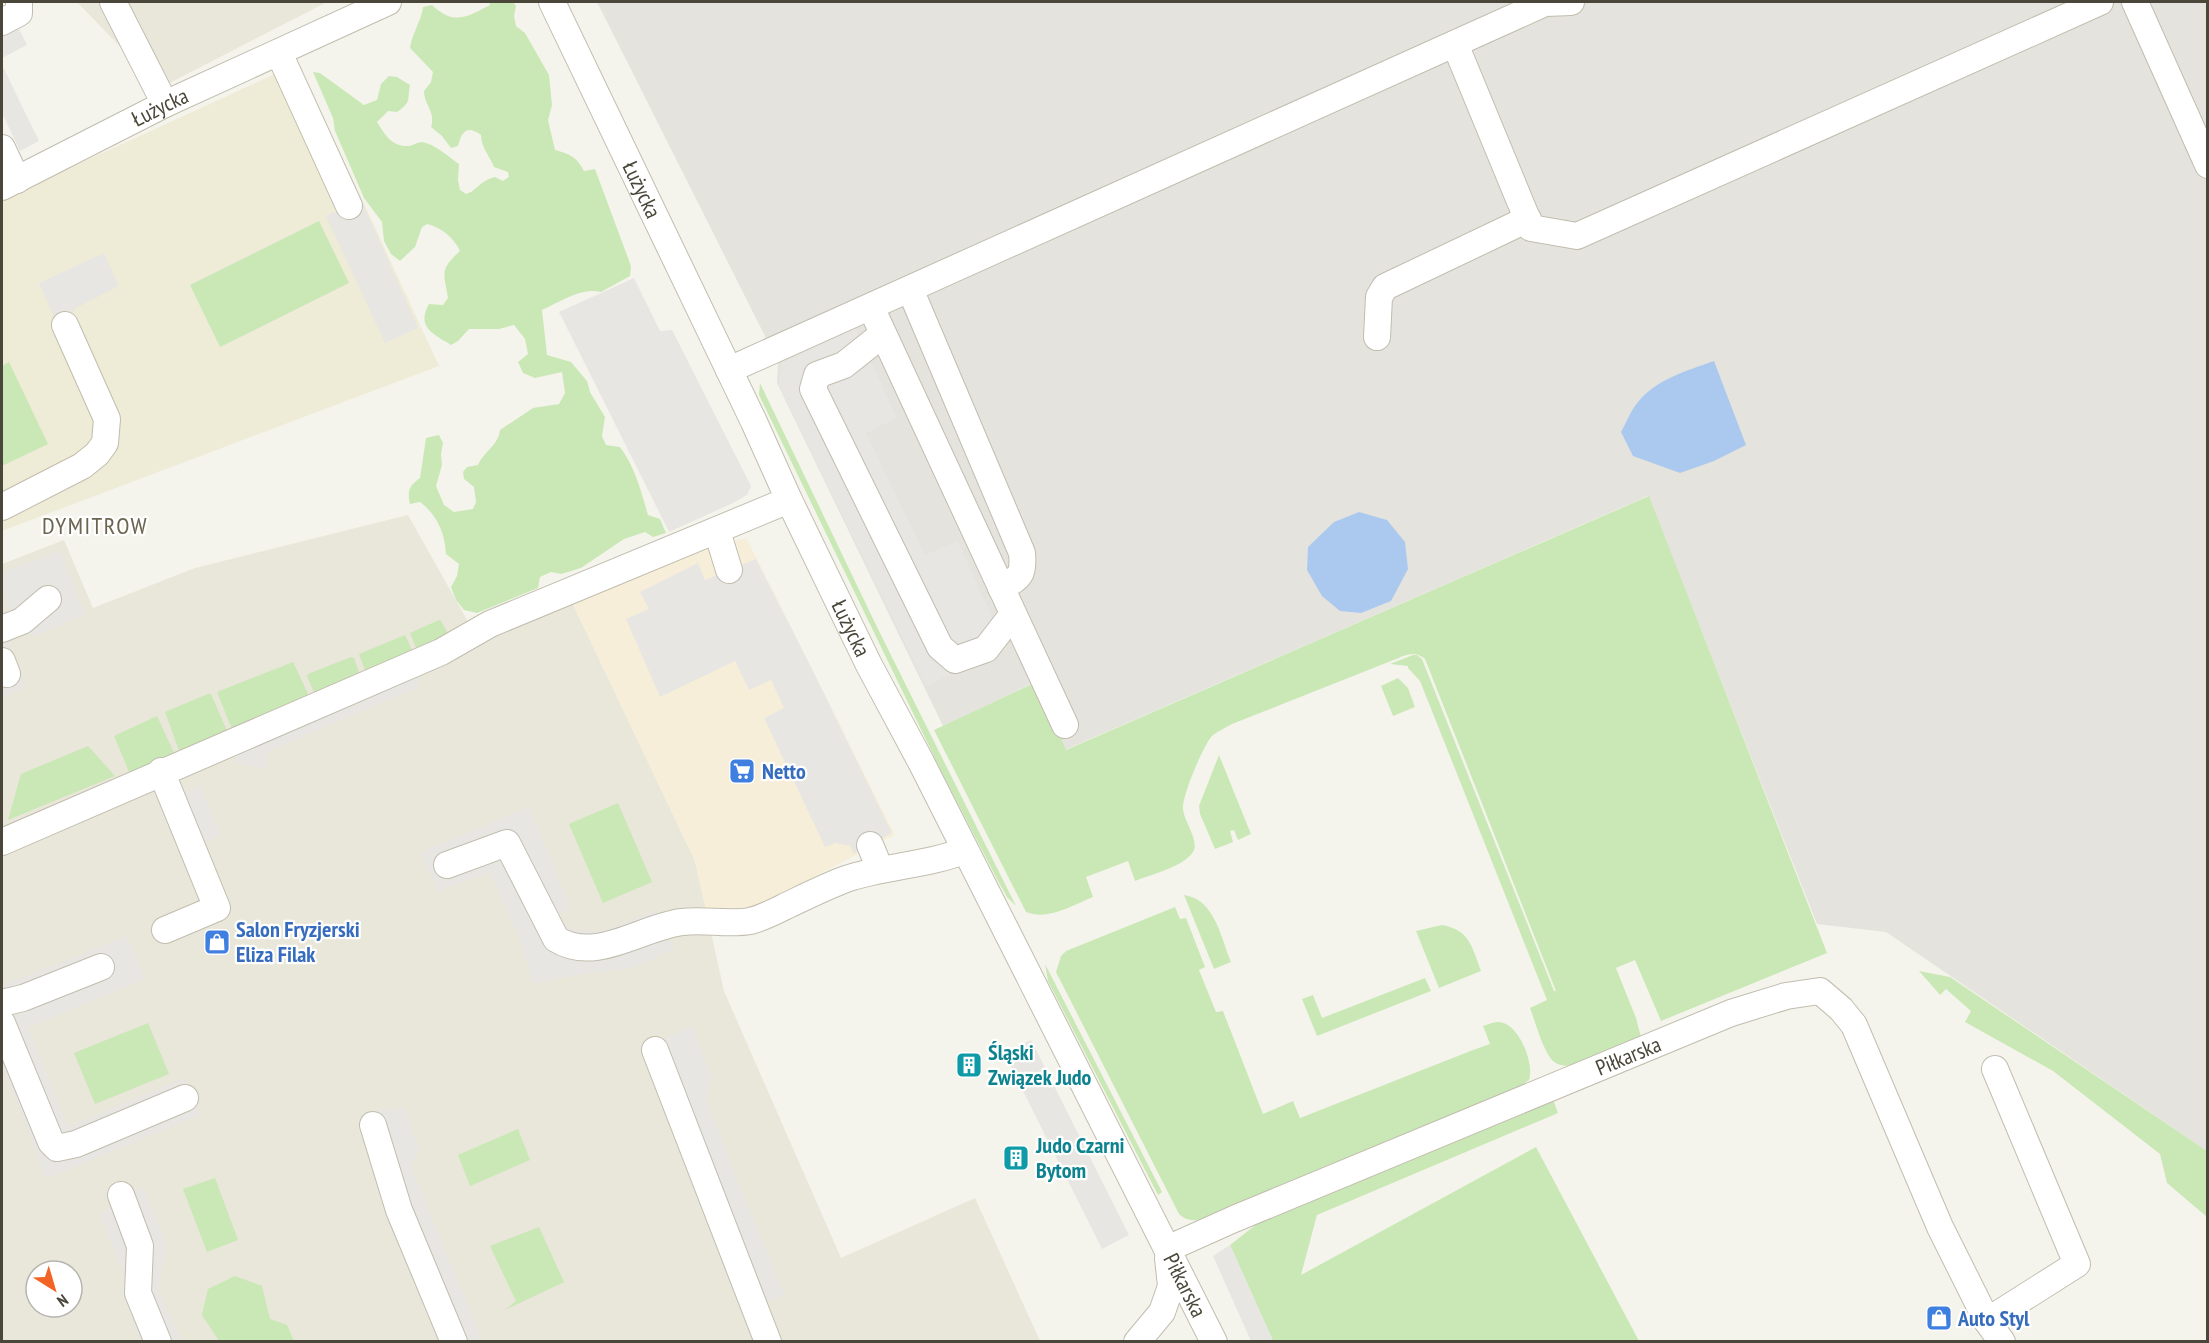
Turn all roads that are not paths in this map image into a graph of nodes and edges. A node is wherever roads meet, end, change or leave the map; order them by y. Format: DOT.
graph roads {
  1 [pos="19,2"];
  2 [pos="113,2"];
  3 [pos="552,2"];
  4 [pos="1571,2"];
  5 [pos="2100,2"];
  6 [pos="2135,2"];
  7 [pos="375,4"];
  8 [pos="2,22"];
  9 [pos="1455,44"];
  10 [pos="279,53"];
  11 [pos="165,104"];
  12 [pos="2,148"];
  13 [pos="2208,165"];
  14 [pos="9,183"];
  15 [pos="350,206"];
  16 [pos="1528,219"];
  17 [pos="910,289"];
  18 [pos="871,307"];
  19 [pos="64,325"];
  20 [pos="883,333"];
  21 [pos="1377,337"];
  22 [pos="729,370"];
  23 [pos="789,500"];
  24 [pos="2,507"];
  25 [pos="717,531"];
  26 [pos="729,570"];
  27 [pos="1001,588"];
  28 [pos="48,598"];
  29 [pos="1013,614"];
  30 [pos="2,629"];
  31 [pos="1065,725"];
  32 [pos="161,771"];
  33 [pos="2,842"];
  34 [pos="870,845"];
  35 [pos="965,850"];
  36 [pos="447,865"];
  37 [pos="880,869"];
  38 [pos="165,930"];
  39 [pos="101,967"];
  40 [pos="2,1003"];
  41 [pos="2,1023"];
  42 [pos="655,1050"];
  43 [pos="1995,1069"];
  44 [pos="185,1098"];
  45 [pos="373,1125"];
  46 [pos="121,1195"];
  47 [pos="1167,1249"];
  48 [pos="1987,1321"];
  49 [pos="158,1341"];
  50 [pos="454,1341"];
  51 [pos="768,1341"];
  52 [pos="1137,1341"];
  53 [pos="1214,1341"];
  54 [pos="2002,1341"];
  1 -- 8 [label="street"];
  2 -- 11 [label="street"];
  3 -- 22 [label="street, Łużycka"];
  4 -- 9 [label="street"];
  5 -- 16 [label="street"];
  6 -- 13 [label="street"];
  7 -- 10 [label="street, Łużycka"];
  9 -- 16 [label="street"];
  9 -- 17 [label="street"];
  10 -- 11 [label="street, Łużycka"];
  10 -- 15 [label="street"];
  11 -- 14 [label="street, Łużycka"];
  12 -- 14 [label="street"];
  16 -- 21 [label="street"];
  17 -- 18 [label="street"];
  17 -- 27 [label="street"];
  18 -- 20 [label="street"];
  18 -- 22 [label="street"];
  19 -- 24 [label="street"];
  20 -- 27 [label="street"];
  20 -- 29 [label="street"];
  22 -- 23 [label="street, Łużycka"];
  23 -- 25 [label="street"];
  23 -- 35 [label="street, Łużycka"];
  25 -- 26 [label="street"];
  25 -- 32 [label="street"];
  27 -- 29 [label="street"];
  28 -- 30 [label="street"];
  29 -- 31 [label="street"];
  32 -- 33 [label="street"];
  32 -- 38 [label="street"];
  34 -- 37 [label="street"];
  35 -- 37 [label="street"];
  35 -- 47 [label="street, Łużycka"];
  36 -- 37 [label="street"];
  39 -- 40 [label="street"];
  41 -- 44 [label="street"];
  42 -- 51 [label="street"];
  43 -- 48 [label="street"];
  45 -- 50 [label="street"];
  46 -- 49 [label="street"];
  47 -- 48 [label="street, Piłkarska"];
  47 -- 52 [label="street"];
  47 -- 53 [label="street, Piłkarska"];
  48 -- 54 [label="street, Piłkarska"];
}
